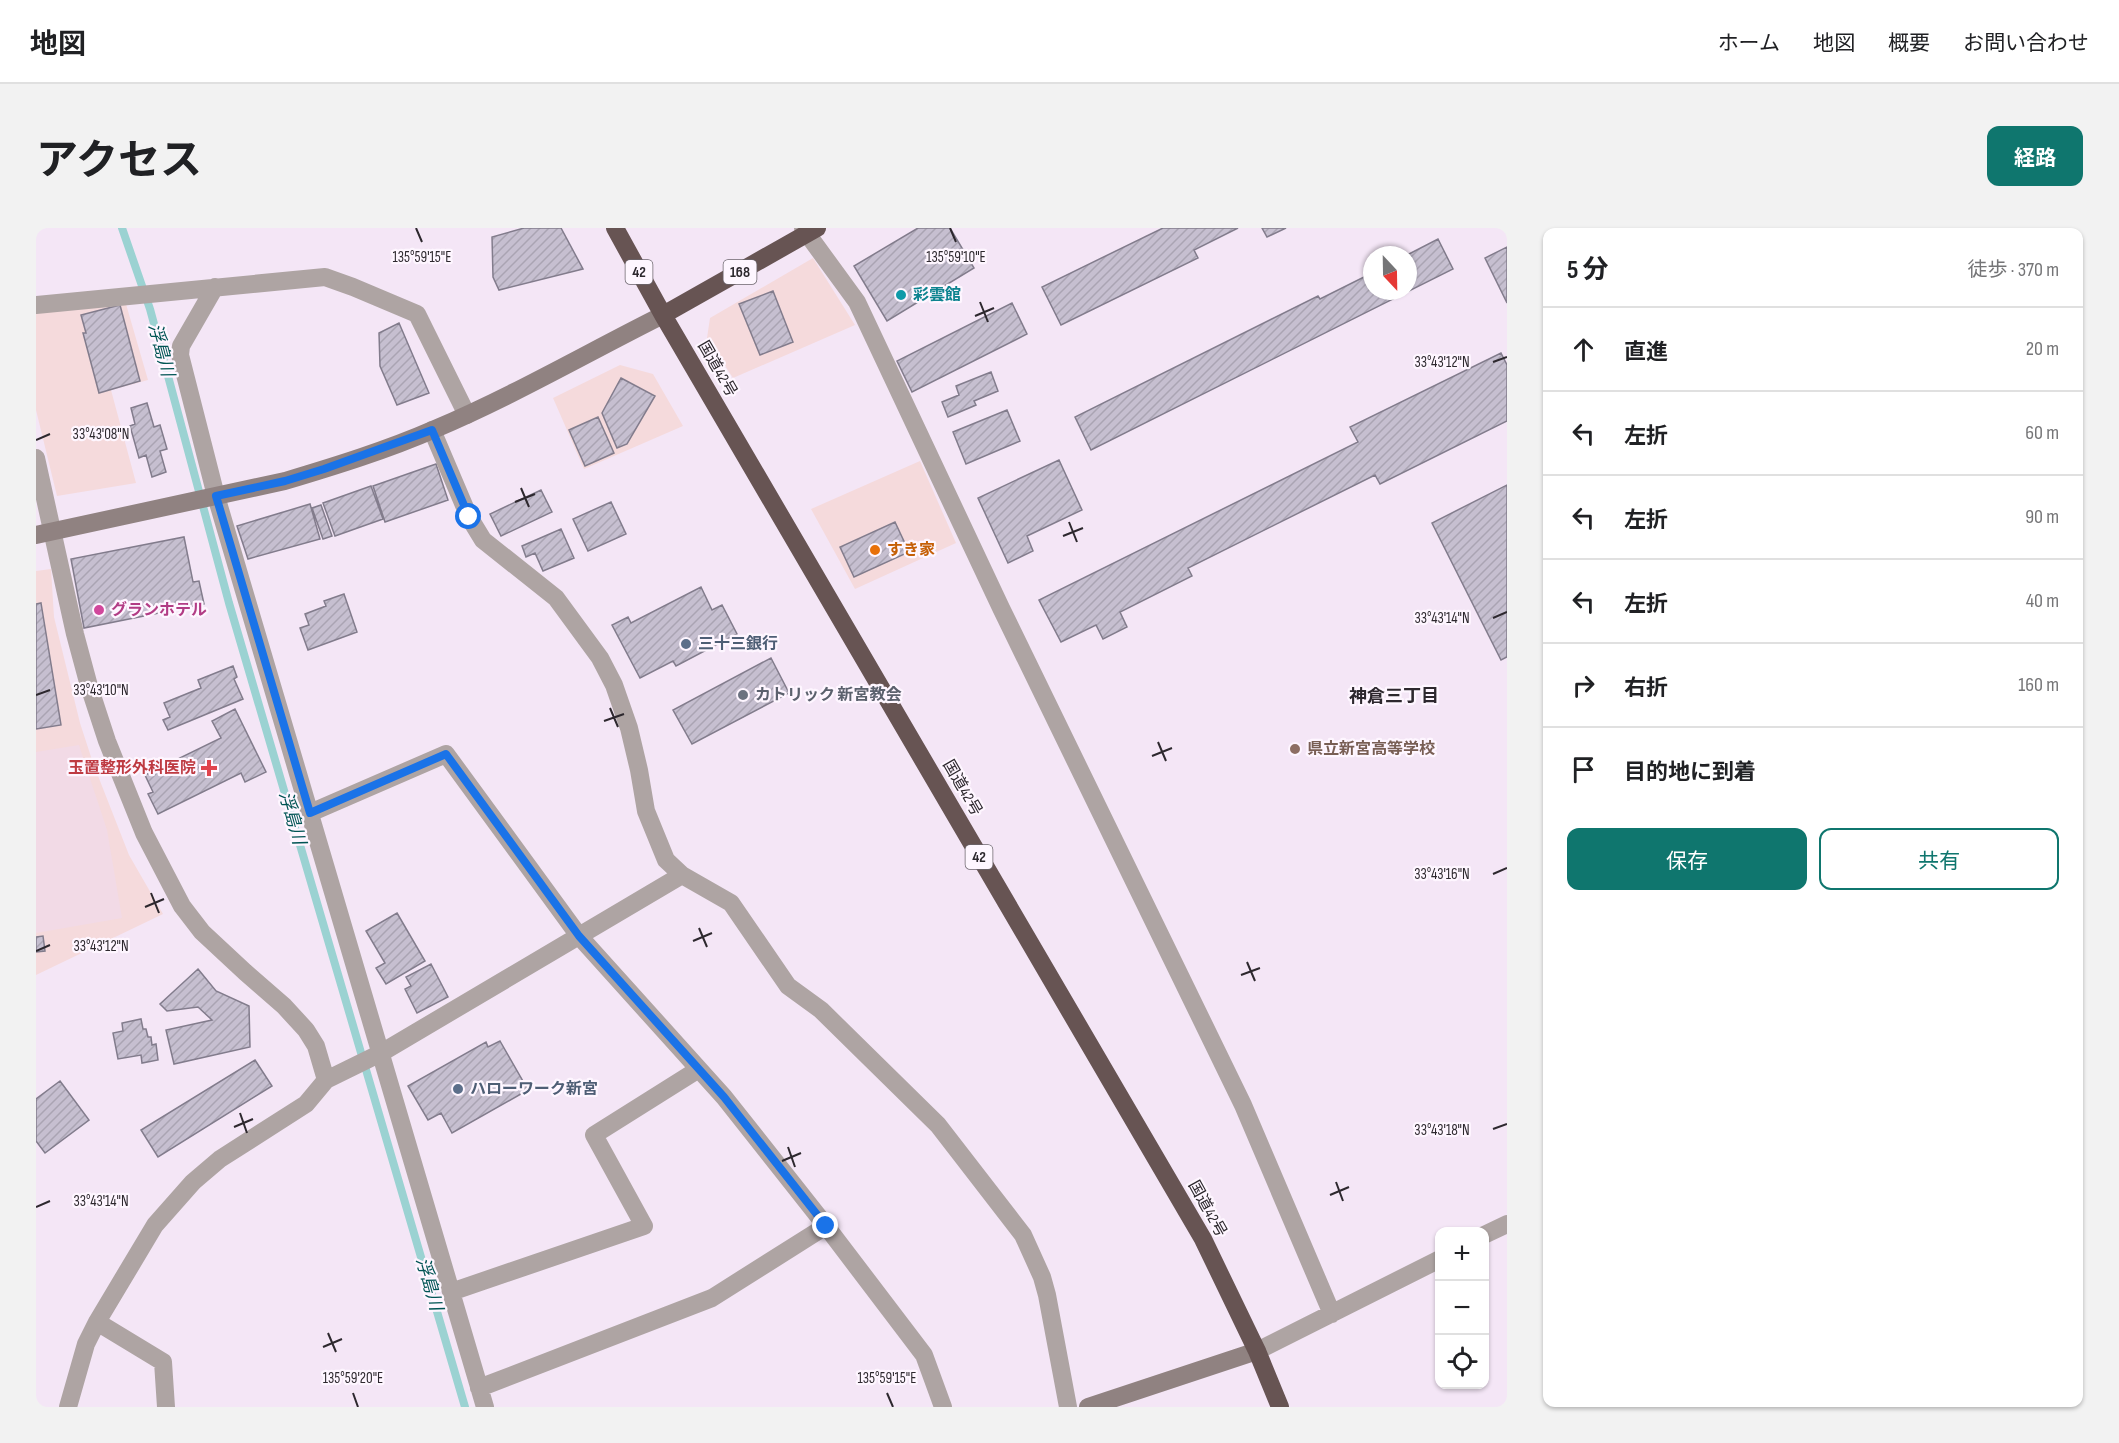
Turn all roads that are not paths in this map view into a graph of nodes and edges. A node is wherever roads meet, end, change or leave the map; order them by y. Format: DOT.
graph roads {
  1 [pos="615,228"];
  2 [pos="809,230"];
  3 [pos="215,287"];
  4 [pos="36,305"];
  5 [pos="663,315"];
  6 [pos="467,415"];
  7 [pos="432,430"];
  8 [pos="36,458"];
  9 [pos="216,496"];
  10 [pos="45,534"];
  11 [pos="310,813"];
  12 [pos="682,875"];
  13 [pos="579,936"];
  14 [pos="381,1053"];
  15 [pos="699,1069"];
  16 [pos="326,1080"];
  17 [pos="1507,1224"];
  18 [pos="826,1226"];
  19 [pos="1489,1233"];
  20 [pos="1435,1262"];
  21 [pos="451,1292"];
  22 [pos="1332,1314"];
  23 [pos="97,1322"];
  24 [pos="1257,1350"];
  25 [pos="479,1388"];
  26 [pos="68,1407"];
  27 [pos="166,1407"];
  28 [pos="485,1407"];
  29 [pos="943,1407"];
  30 [pos="1068,1407"];
  31 [pos="1088,1407"];
  32 [pos="1280,1407"];
  1 -- 5 [label="highway, 国道42号 / 42"];
  2 -- 5 [label="highway, 168"];
  2 -- 22 [label="street"];
  3 -- 4 [label="street"];
  3 -- 6 [label="street"];
  3 -- 9 [label="street"];
  5 -- 6 [label="street"];
  5 -- 24 [label="highway, 国道42号 / 42"];
  6 -- 7 [label="street"];
  7 -- 9 [label="street"];
  7 -- 12 [label="street"];
  8 -- 10 [label="street"];
  9 -- 10 [label="street"];
  9 -- 11 [label="street"];
  10 -- 16 [label="street"];
  11 -- 13 [label="street"];
  11 -- 14 [label="street"];
  12 -- 13 [label="street"];
  12 -- 30 [label="street"];
  13 -- 14 [label="street"];
  13 -- 15 [label="street"];
  14 -- 16 [label="street"];
  14 -- 21 [label="street"];
  15 -- 18 [label="street"];
  15 -- 21 [label="street"];
  16 -- 23 [label="street"];
  17 -- 19 [label="street"];
  18 -- 25 [label="street"];
  18 -- 29 [label="street"];
  20 -- 22 [label="street"];
  21 -- 25 [label="street"];
  22 -- 24 [label="street"];
  23 -- 26 [label="street"];
  23 -- 27 [label="street"];
  24 -- 31 [label="street"];
  24 -- 32 [label="highway, 国道42号 / 42"];
  25 -- 28 [label="street"];
}
